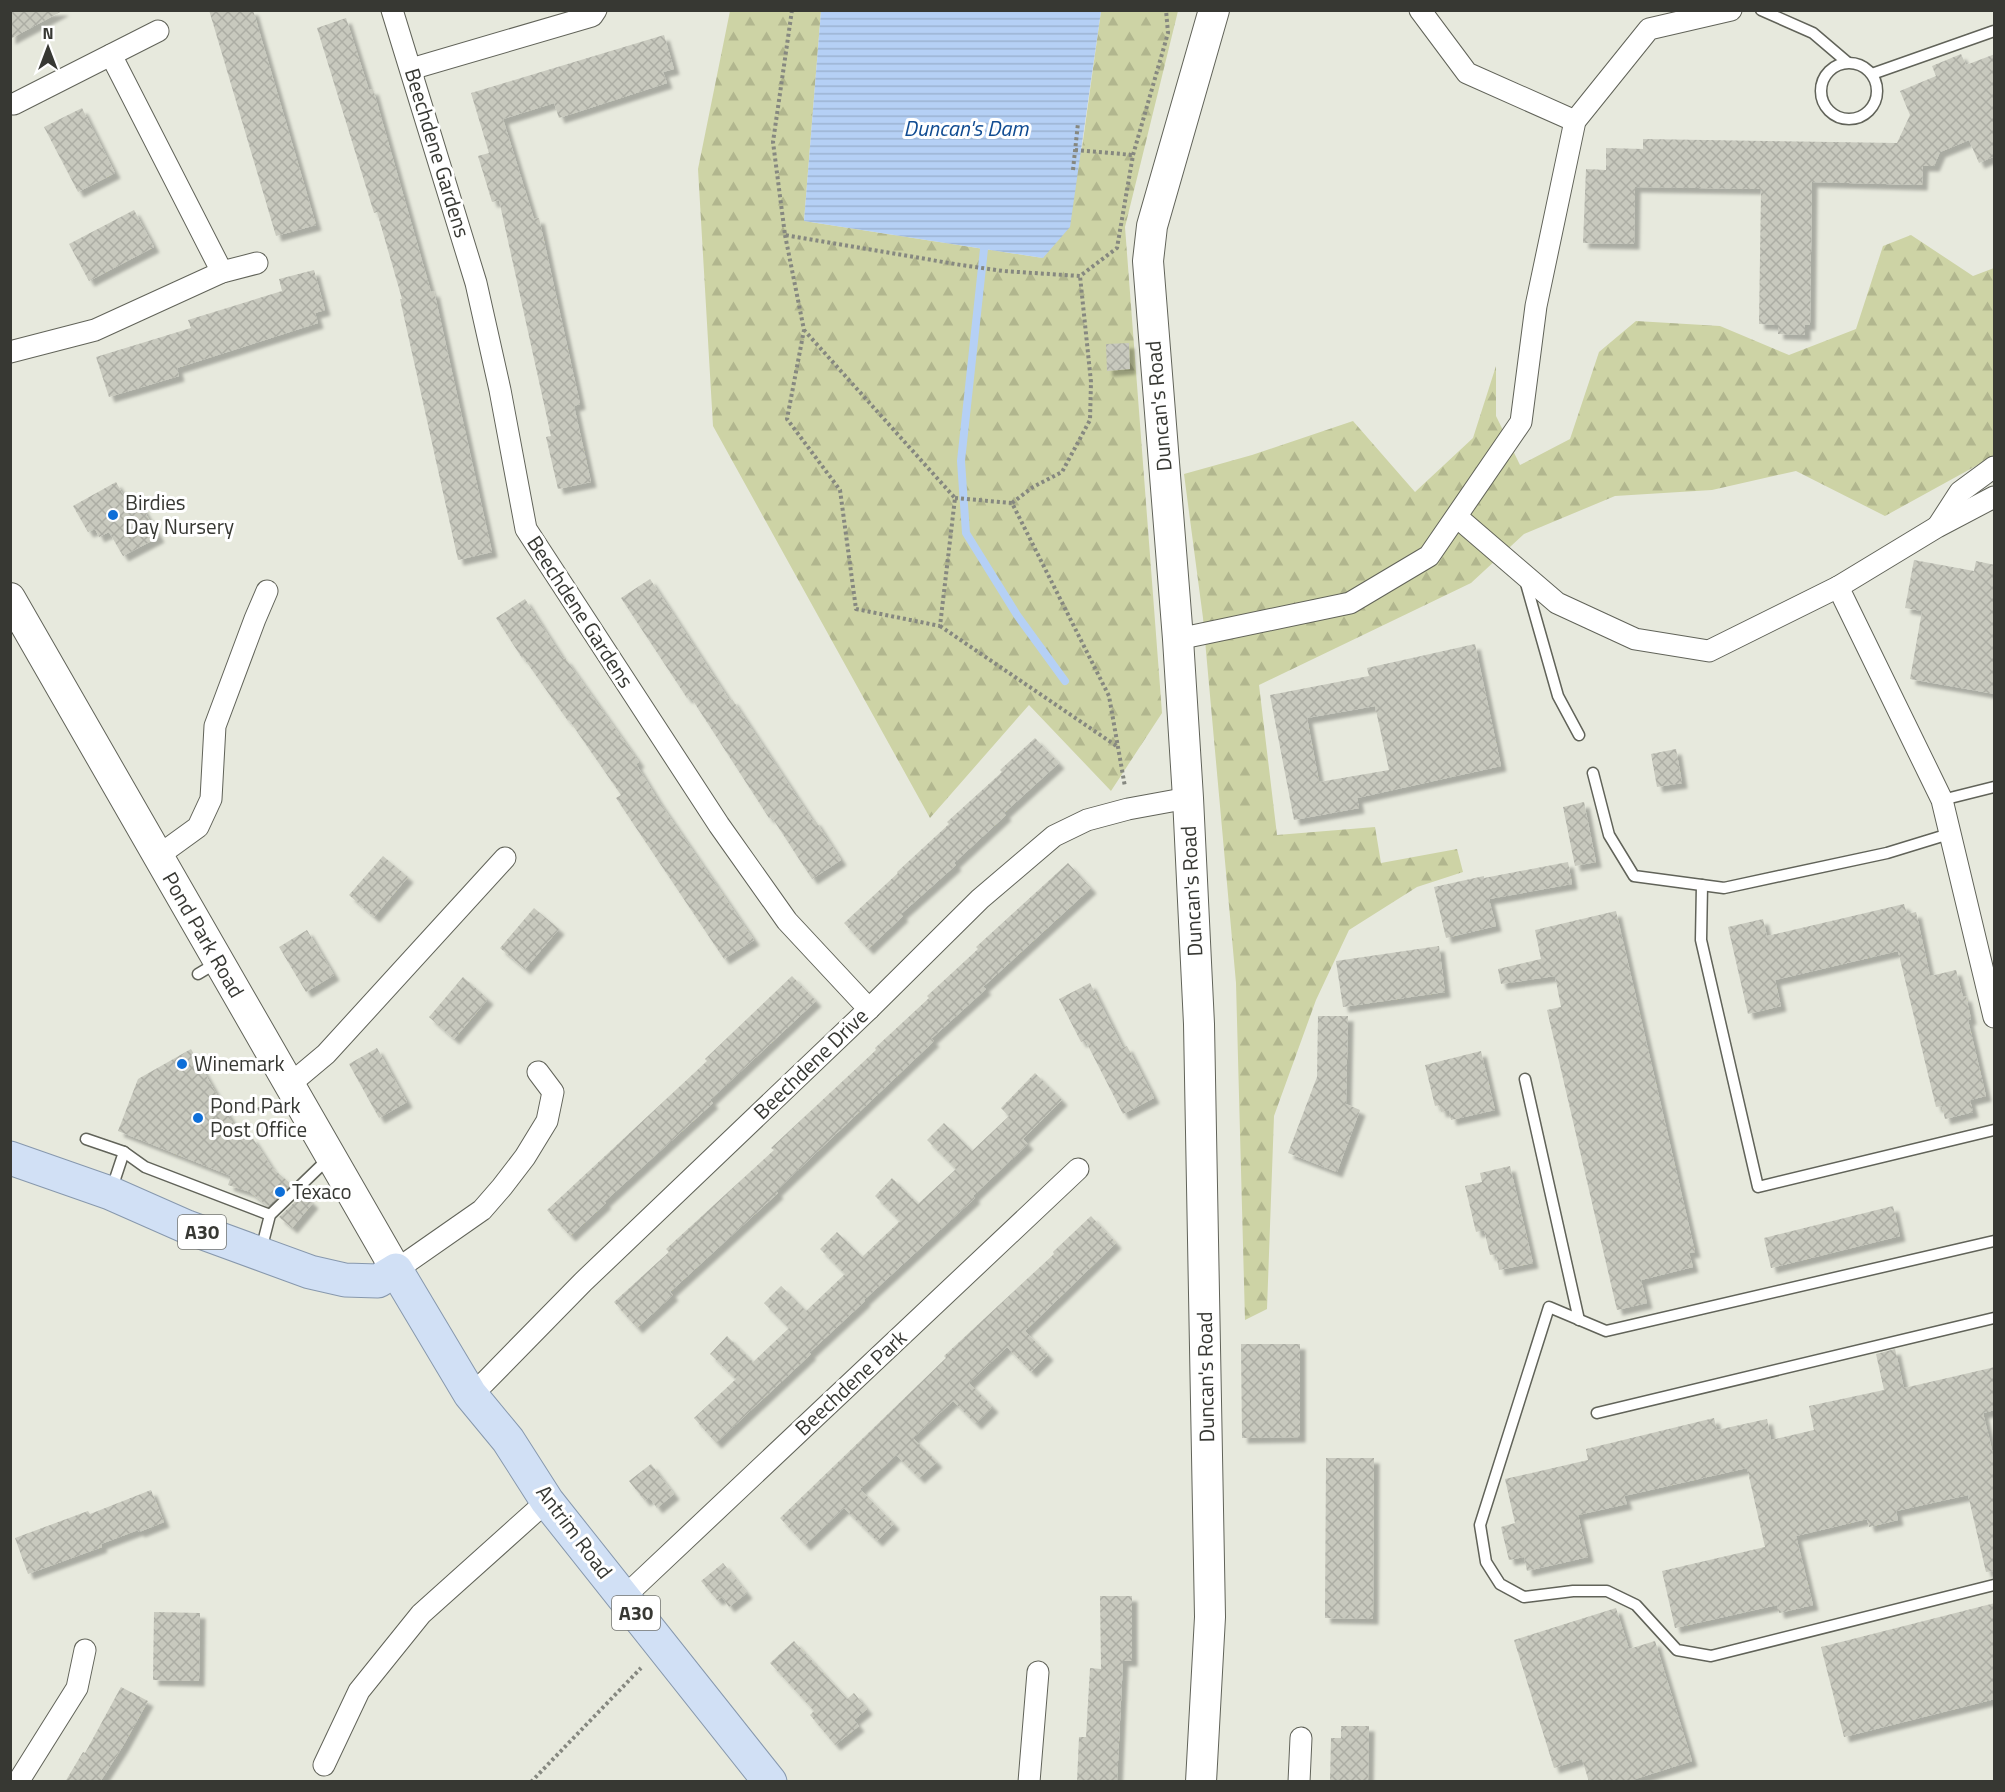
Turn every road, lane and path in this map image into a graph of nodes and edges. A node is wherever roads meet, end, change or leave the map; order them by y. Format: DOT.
graph roads {
  1 [pos="392,10"];
  2 [pos="596,10"];
  3 [pos="792,10"];
  4 [pos="1166,10"];
  5 [pos="1214,10"];
  6 [pos="1420,10"];
  7 [pos="1731,10"];
  8 [pos="1761,10"];
  9 [pos="158,31"];
  10 [pos="1995,31"];
  11 [pos="111,55"];
  12 [pos="1847,62"];
  13 [pos="411,69"];
  14 [pos="1872,74"];
  15 [pos="14,104"];
  16 [pos="1575,121"];
  17 [pos="1078,123"];
  18 [pos="1075,150"];
  19 [pos="1133,155"];
  20 [pos="1072,170"];
  21 [pos="785,235"];
  22 [pos="257,263"];
  23 [pos="222,272"];
  24 [pos="1080,276"];
  25 [pos="804,330"];
  26 [pos="10,352"];
  27 [pos="1995,467"];
  28 [pos="1995,497"];
  29 [pos="956,498"];
  30 [pos="1012,503"];
  31 [pos="1457,517"];
  32 [pos="1937,527"];
  33 [pos="1523,573"];
  34 [pos="1838,587"];
  35 [pos="267,591"];
  36 [pos="10,598"];
  37 [pos="940,626"];
  38 [pos="1178,639"];
  39 [pos="1579,735"];
  40 [pos="1118,747"];
  41 [pos="1593,773"];
  42 [pos="1995,787"];
  43 [pos="1188,798"];
  44 [pos="1942,800"];
  45 [pos="1128,809"];
  46 [pos="1949,834"];
  47 [pos="158,856"];
  48 [pos="505,858"];
  49 [pos="1702,885"];
  50 [pos="869,1009"];
  51 [pos="1995,1017"];
  52 [pos="538,1072"];
  53 [pos="1525,1078"];
  54 [pos="289,1085"];
  55 [pos="1995,1130"];
  56 [pos="86,1139"];
  57 [pos="124,1152"];
  58 [pos="330,1157"];
  59 [pos="10,1158"];
  60 [pos="1078,1169"];
  61 [pos="110,1193"];
  62 [pos="270,1215"];
  63 [pos="1995,1241"];
  64 [pos="260,1254"];
  65 [pos="396,1270"];
  66 [pos="1995,1318"];
  67 [pos="1579,1320"];
  68 [pos="470,1394"];
  69 [pos="1597,1413"];
  70 [pos="547,1501"];
  71 [pos="1995,1585"];
  72 [pos="624,1598"];
  73 [pos="663,1646"];
  74 [pos="85,1650"];
  75 [pos="1038,1672"];
  76 [pos="1301,1737"];
  77 [pos="324,1766"];
  78 [pos="18,1782"];
  79 [pos="531,1782"];
  80 [pos="770,1782"];
  81 [pos="1029,1782"];
  82 [pos="1201,1782"];
  83 [pos="1299,1782"];
  1 -- 13 [label="street, Beechdene Gardens"];
  2 -- 13 [label="street"];
  3 -- 21 [label="path"];
  4 -- 19 [label="path"];
  5 -- 38 [label="street, Duncan's Road"];
  6 -- 16 [label="street"];
  7 -- 16 [label="street"];
  8 -- 12 [label="lane"];
  9 -- 11 [label="street"];
  10 -- 14 [label="lane"];
  11 -- 15 [label="street"];
  11 -- 23 [label="street"];
  12 -- 14 [label="lane"];
  12 -- 14 [label="lane"];
  13 -- 50 [label="street, Beechdene Gardens"];
  16 -- 31 [label="street"];
  17 -- 18 [label="path"];
  18 -- 19 [label="path"];
  18 -- 20 [label="path"];
  19 -- 24 [label="path"];
  21 -- 24 [label="path"];
  21 -- 25 [label="path"];
  22 -- 23 [label="street"];
  23 -- 26 [label="street"];
  24 -- 30 [label="path"];
  25 -- 29 [label="path"];
  25 -- 37 [label="path"];
  27 -- 32 [label="street"];
  28 -- 32 [label="street"];
  29 -- 30 [label="path"];
  29 -- 37 [label="path"];
  30 -- 40 [label="path"];
  31 -- 33 [label="street"];
  31 -- 38 [label="street"];
  32 -- 34 [label="street"];
  33 -- 34 [label="street"];
  33 -- 39 [label="lane"];
  34 -- 44 [label="street"];
  35 -- 47 [label="street"];
  36 -- 47 [label="street, Pond Park Road"];
  37 -- 40 [label="path"];
  38 -- 43 [label="street, Duncan's Road"];
  40 -- 45 [label="path"];
  41 -- 49 [label="lane"];
  42 -- 44 [label="lane"];
  43 -- 45 [label="street, Beechdene Drive"];
  43 -- 82 [label="street, Duncan's Road"];
  44 -- 46 [label="street"];
  45 -- 50 [label="street, Beechdene Drive"];
  46 -- 49 [label="lane"];
  46 -- 51 [label="street"];
  47 -- 54 [label="street, Pond Park Road"];
  48 -- 54 [label="street"];
  49 -- 55 [label="lane"];
  50 -- 68 [label="street, Beechdene Drive"];
  52 -- 65 [label="street"];
  53 -- 67 [label="lane"];
  54 -- 58 [label="street, Pond Park Road"];
  56 -- 57 [label="lane"];
  57 -- 61 [label="lane"];
  57 -- 62 [label="lane"];
  58 -- 62 [label="lane"];
  58 -- 65 [label="street, Pond Park Road"];
  59 -- 61 [label="main road, A30"];
  60 -- 72 [label="street, Beechdene Park"];
  61 -- 64 [label="main road, A30"];
  62 -- 64 [label="lane"];
  63 -- 67 [label="lane"];
  64 -- 65 [label="main road, A30"];
  65 -- 68 [label="main road, Antrim Road / A30"];
  66 -- 69 [label="lane"];
  67 -- 71 [label="lane"];
  68 -- 70 [label="main road, Antrim Road / A30"];
  70 -- 72 [label="main road, Antrim Road / A30"];
  70 -- 77 [label="street"];
  72 -- 73 [label="main road, Antrim Road / A30"];
  73 -- 79 [label="path"];
  73 -- 80 [label="main road, Antrim Road / A30"];
  74 -- 78 [label="street"];
  75 -- 81 [label="street"];
  76 -- 83 [label="street"];
}
